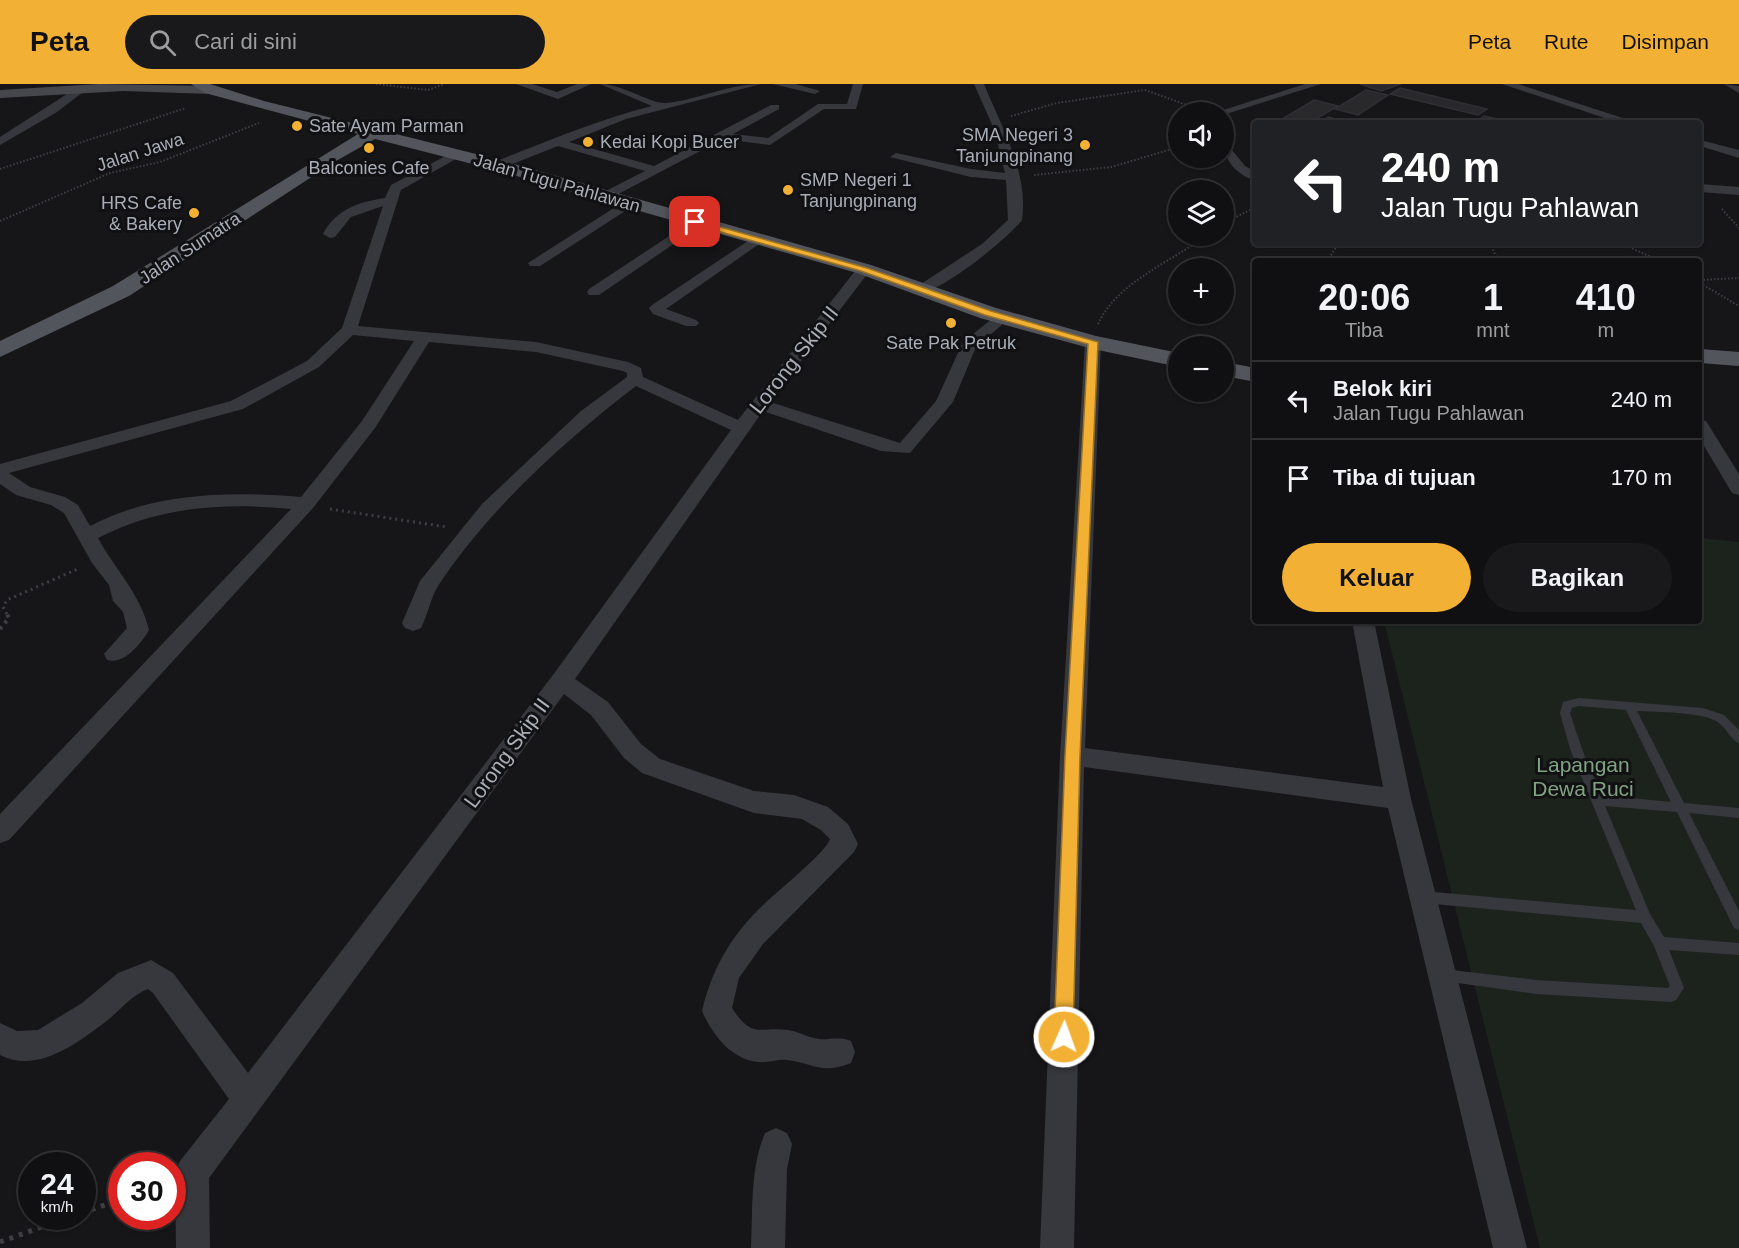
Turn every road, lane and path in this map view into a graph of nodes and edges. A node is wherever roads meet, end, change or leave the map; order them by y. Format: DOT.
graph roads {
  1 [pos="376,84"];
  2 [pos="444,84"];
  3 [pos="521,84"];
  4 [pos="586,84"];
  5 [pos="605,84"];
  6 [pos="756,84"];
  7 [pos="778,84"];
  8 [pos="858,84"];
  9 [pos="979,84"];
  10 [pos="1263,84"];
  11 [pos="1316,84"];
  12 [pos="1507,84"];
  13 [pos="1729,84"];
  14 [pos="166,86"];
  15 [pos="82,89"];
  16 [pos="212,90"];
  17 [pos="1739,90"];
  18 [pos="815,91"];
  19 [pos="1281,94"];
  20 [pos="3,96"];
  21 [pos="1182,102"];
  22 [pos="660,106"];
  23 [pos="775,106"];
  24 [pos="1234,108"];
  25 [pos="291,113"];
  26 [pos="1622,120"];
  27 [pos="996,121"];
  28 [pos="374,133"];
  29 [pos="718,135"];
  30 [pos="554,141"];
  31 [pos="0,142"];
  32 [pos="1702,144"];
  33 [pos="1168,150"];
  34 [pos="457,154"];
  35 [pos="1739,154"];
  36 [pos="896,157"];
  37 [pos="1234,160"];
  38 [pos="498,165"];
  39 [pos="0,169"];
  40 [pos="654,170"];
  41 [pos="1252,175"];
  42 [pos="1012,177"];
  43 [pos="1702,187"];
  44 [pos="1739,191"];
  45 [pos="605,197"];
  46 [pos="389,201"];
  47 [pos="628,203"];
  48 [pos="1252,209"];
  49 [pos="1234,218"];
  50 [pos="0,221"];
  51 [pos="695,222"];
  52 [pos="330,234"];
  53 [pos="758,239"];
  54 [pos="1191,246"];
  55 [pos="1629,247"];
  56 [pos="1653,258"];
  57 [pos="535,263"];
  58 [pos="864,269"];
  59 [pos="1739,278"];
  60 [pos="1702,281"];
  61 [pos="1702,282"];
  62 [pos="923,289"];
  63 [pos="594,292"];
  64 [pos="1739,306"];
  65 [pos="1003,317"];
  66 [pos="691,323"];
  67 [pos="349,330"];
  68 [pos="424,337"];
  69 [pos="1093,342"];
  70 [pos="0,350"];
  71 [pos="1702,356"];
  72 [pos="1168,358"];
  73 [pos="1739,359"];
  74 [pos="1234,371"];
  75 [pos="1252,374"];
  76 [pos="635,379"];
  77 [pos="760,404"];
  78 [pos="741,428"];
  79 [pos="1702,428"];
  80 [pos="0,470"];
  81 [pos="0,476"];
  82 [pos="1739,489"];
  83 [pos="306,504"];
  84 [pos="470,530"];
  85 [pos="86,536"];
  86 [pos="99,558"];
  87 [pos="413,623"];
  88 [pos="1364,624"];
  89 [pos="0,629"];
  90 [pos="115,654"];
  91 [pos="561,681"];
  92 [pos="1629,706"];
  93 [pos="1739,739"];
  94 [pos="1072,756"];
  95 [pos="1398,799"];
  96 [pos="1597,800"];
  97 [pos="1680,807"];
  98 [pos="1739,813"];
  99 [pos="0,832"];
  100 [pos="1422,897"];
  101 [pos="1645,917"];
  102 [pos="1739,924"];
  103 [pos="1660,943"];
  104 [pos="1739,949"];
  105 [pos="1443,975"];
  106 [pos="0,1038"];
  107 [pos="840,1052"];
  108 [pos="248,1099"];
  109 [pos="776,1144"];
  110 [pos="33,1230"];
  111 [pos="0,1242"];
  112 [pos="193,1248"];
  113 [pos="768,1248"];
  114 [pos="1057,1248"];
  115 [pos="1510,1248"];
  1 -- 2 [label="path"];
  3 -- 4 [label="street"];
  5 -- 22 [label="street"];
  6 -- 22 [label="street"];
  7 -- 18 [label="street"];
  8 -- 29 [label="street"];
  9 -- 27 [label="street"];
  10 -- 19 [label="street"];
  11 -- 19 [label="street"];
  12 -- 26 [label="street"];
  13 -- 17 [label="street"];
  14 -- 15 [label="main road"];
  14 -- 16 [label="main road"];
  15 -- 20 [label="main road"];
  15 -- 31 [label="street"];
  16 -- 25 [label="main road, Jalan Tugu Pahlawan"];
  16 -- 39 [label="path"];
  19 -- 24 [label="street"];
  21 -- 27 [label="path"];
  22 -- 30 [label="street"];
  23 -- 29 [label="street"];
  25 -- 28 [label="main road, Jalan Tugu Pahlawan"];
  25 -- 50 [label="path, Jalan Jawa"];
  27 -- 42 [label="street"];
  28 -- 34 [label="main road, Jalan Tugu Pahlawan"];
  28 -- 70 [label="main road, Jalan Sumatra"];
  29 -- 40 [label="street"];
  30 -- 38 [label="street"];
  30 -- 40 [label="street"];
  32 -- 35 [label="street"];
  33 -- 42 [label="path"];
  34 -- 38 [label="main road, Jalan Tugu Pahlawan"];
  34 -- 46 [label="street"];
  36 -- 42 [label="street"];
  37 -- 41 [label="street"];
  38 -- 45 [label="main road, Jalan Tugu Pahlawan"];
  40 -- 45 [label="street"];
  42 -- 62 [label="street"];
  43 -- 44 [label="street"];
  45 -- 47 [label="main road, Jalan Tugu Pahlawan"];
  46 -- 52 [label="street"];
  46 -- 67 [label="street"];
  47 -- 51 [label="main road, Jalan Tugu Pahlawan"];
  47 -- 57 [label="street"];
  48 -- 49 [label="path"];
  51 -- 53 [label="main road, Jalan Tugu Pahlawan"];
  51 -- 63 [label="street"];
  53 -- 58 [label="main road, Jalan Tugu Pahlawan"];
  53 -- 66 [label="street"];
  54 -- 69 [label="path"];
  55 -- 56 [label="path"];
  58 -- 62 [label="main road, Jalan Tugu Pahlawan"];
  58 -- 77 [label="street, Lorong Skip II"];
  59 -- 60 [label="path"];
  61 -- 64 [label="path"];
  62 -- 65 [label="main road, Jalan Tugu Pahlawan"];
  65 -- 69 [label="main road, Jalan Tugu Pahlawan"];
  65 -- 77 [label="street"];
  67 -- 68 [label="street"];
  67 -- 80 [label="street"];
  68 -- 76 [label="street"];
  68 -- 83 [label="street"];
  69 -- 72 [label="main road, Jalan Tugu Pahlawan"];
  69 -- 94 [label="street"];
  71 -- 73 [label="main road"];
  74 -- 75 [label="main road"];
  76 -- 78 [label="street"];
  76 -- 84 [label="street"];
  77 -- 78 [label="street, Lorong Skip II"];
  78 -- 91 [label="street, Lorong Skip II"];
  79 -- 82 [label="street"];
  81 -- 85 [label="street"];
  83 -- 84 [label="path"];
  83 -- 85 [label="street"];
  83 -- 99 [label="street"];
  84 -- 87 [label="street"];
  85 -- 86 [label="street"];
  86 -- 89 [label="path"];
  86 -- 90 [label="street"];
  88 -- 95 [label="street"];
  91 -- 107 [label="street"];
  91 -- 108 [label="street, Lorong Skip II"];
  92 -- 93 [label="lane"];
  92 -- 96 [label="lane"];
  92 -- 97 [label="lane"];
  94 -- 95 [label="street"];
  94 -- 114 [label="street"];
  95 -- 100 [label="street"];
  96 -- 97 [label="lane"];
  96 -- 101 [label="lane"];
  97 -- 98 [label="lane"];
  97 -- 102 [label="lane"];
  100 -- 101 [label="lane"];
  100 -- 105 [label="street"];
  101 -- 103 [label="lane"];
  103 -- 104 [label="lane"];
  103 -- 105 [label="lane"];
  105 -- 115 [label="street"];
  106 -- 108 [label="street"];
  108 -- 112 [label="street, Lorong Skip II"];
  109 -- 113 [label="street"];
  110 -- 111 [label="path"];
}
